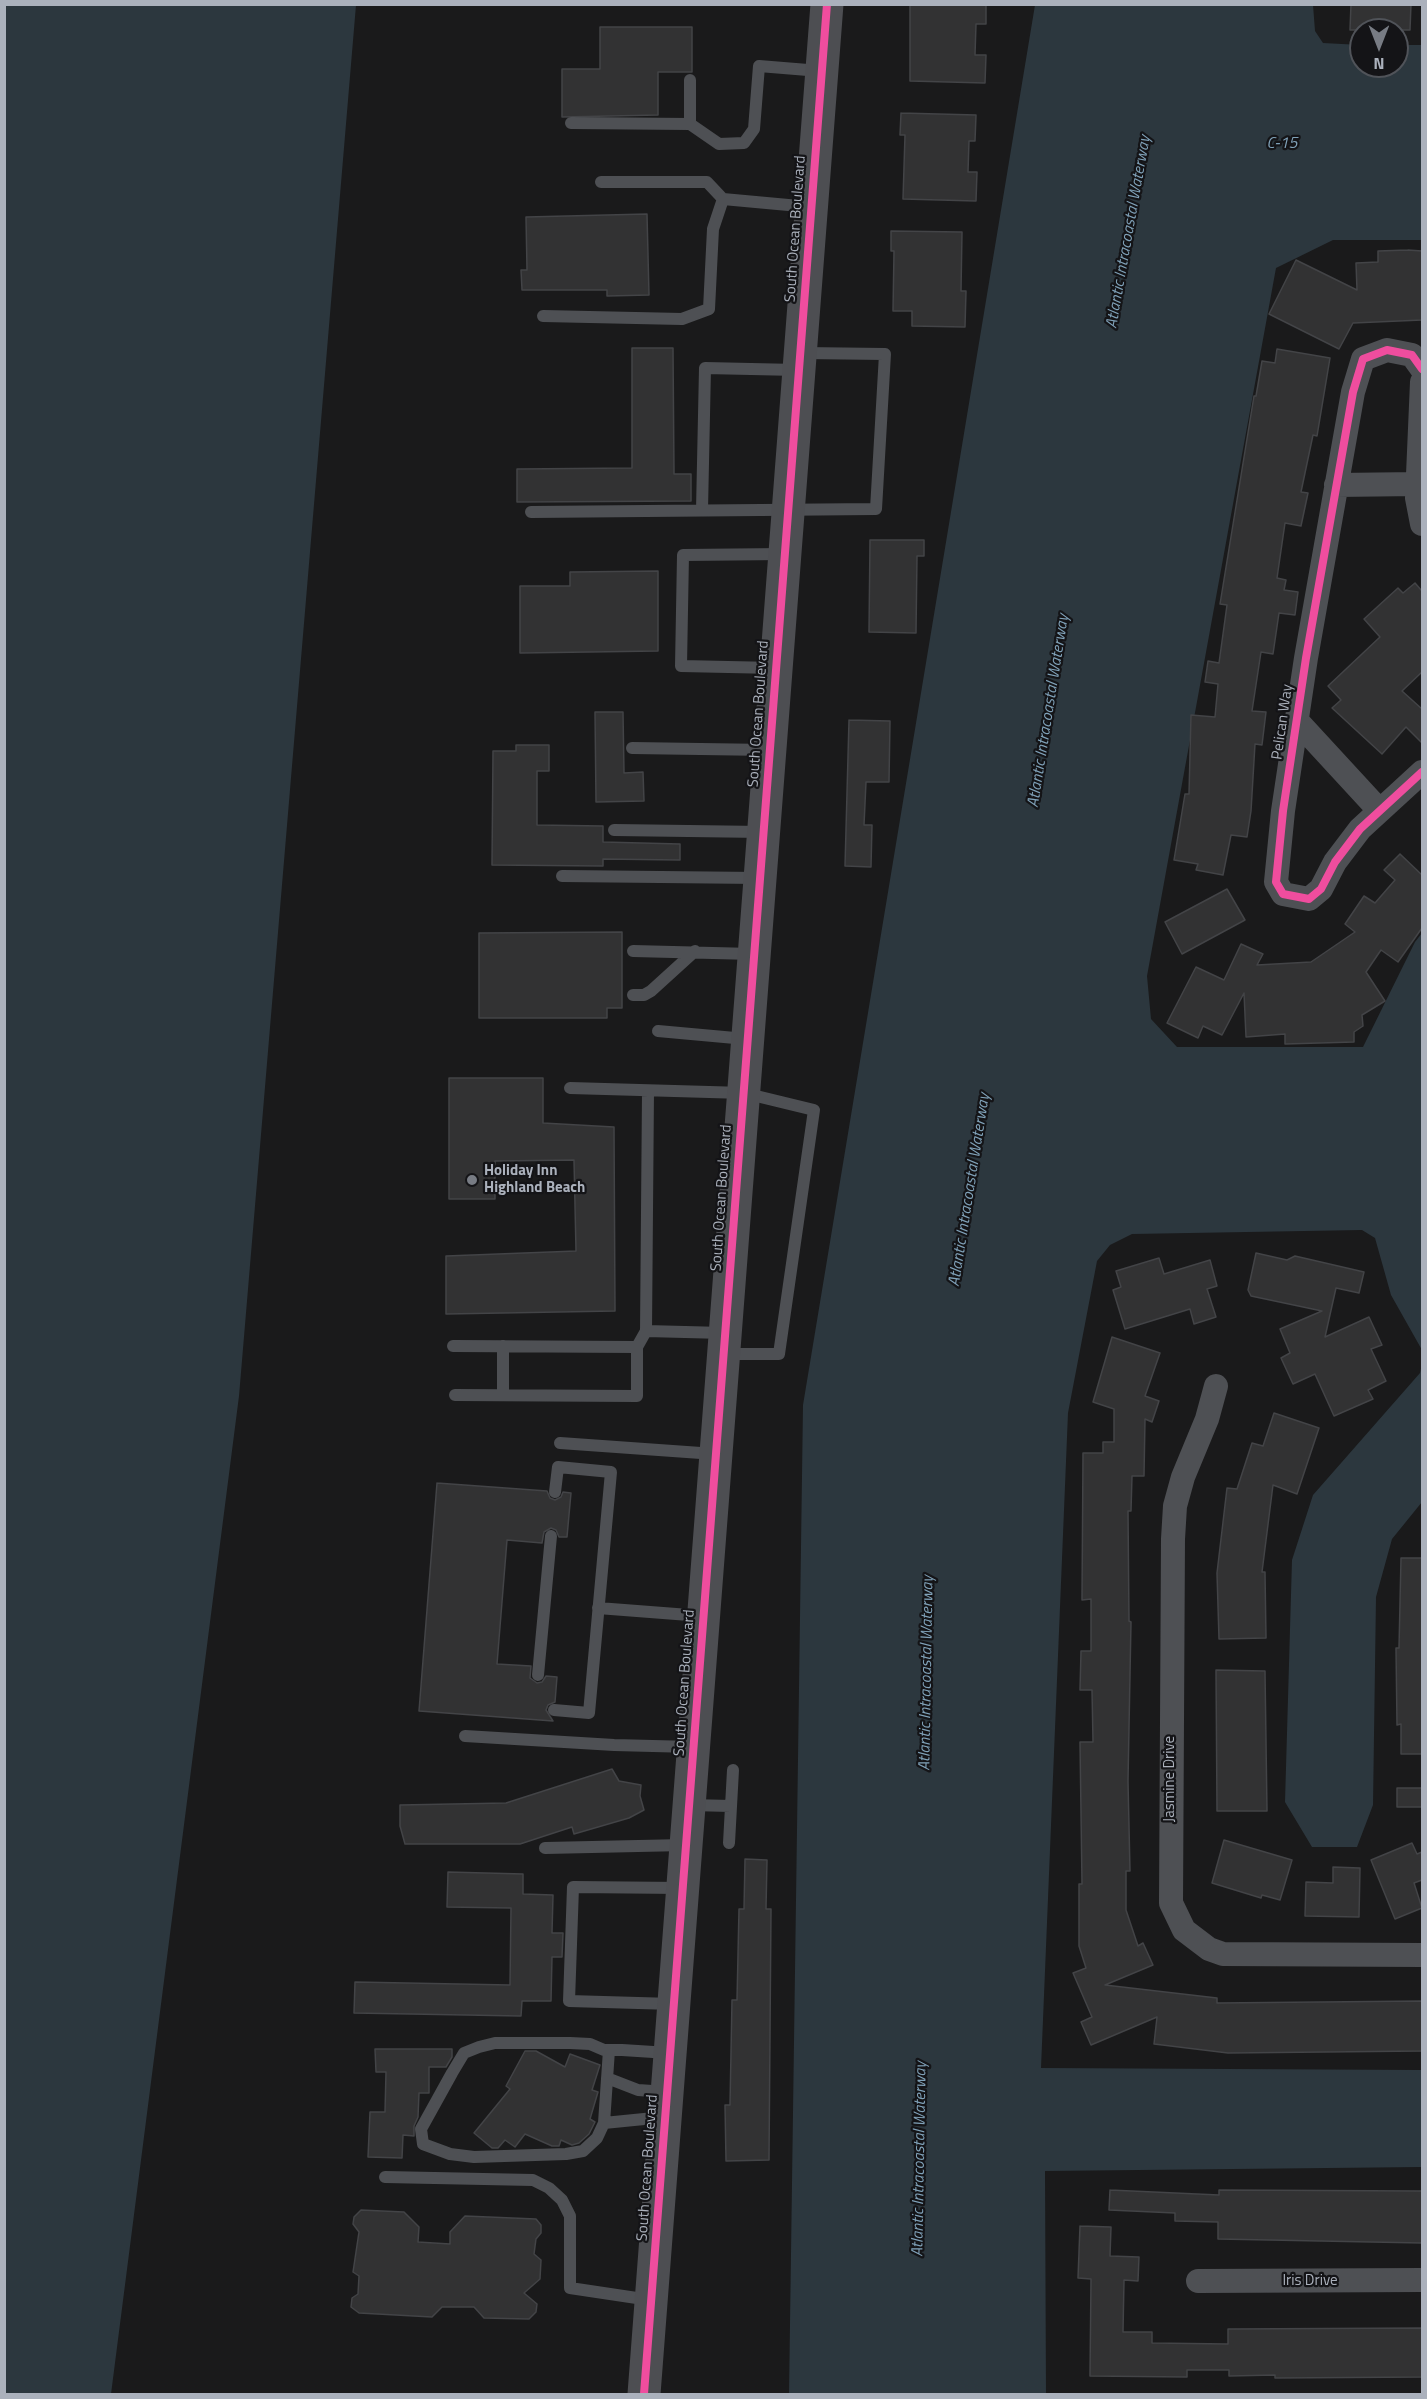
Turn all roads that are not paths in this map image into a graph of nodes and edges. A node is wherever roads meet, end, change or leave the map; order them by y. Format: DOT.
graph roads {
  1 [pos="827,4"];
  2 [pos="822,71"];
  3 [pos="690,80"];
  4 [pos="571,123"];
  5 [pos="690,124"];
  6 [pos="601,182"];
  7 [pos="723,199"];
  8 [pos="811,208"];
  9 [pos="543,316"];
  10 [pos="799,362"];
  11 [pos="1422,369"];
  12 [pos="1422,382"];
  13 [pos="1418,484"];
  14 [pos="1336,485"];
  15 [pos="702,510"];
  16 [pos="788,510"];
  17 [pos="531,512"];
  18 [pos="1422,524"];
  19 [pos="785,554"];
  20 [pos="776,668"];
  21 [pos="1297,721"];
  22 [pos="632,748"];
  23 [pos="770,750"];
  24 [pos="1422,772"];
  25 [pos="1379,810"];
  26 [pos="614,830"];
  27 [pos="763,832"];
  28 [pos="562,876"];
  29 [pos="760,878"];
  30 [pos="633,951"];
  31 [pos="695,951"];
  32 [pos="754,954"];
  33 [pos="633,995"];
  34 [pos="658,1030"];
  35 [pos="748,1039"];
  36 [pos="570,1088"];
  37 [pos="648,1091"];
  38 [pos="744,1093"];
  39 [pos="646,1331"];
  40 [pos="724,1343"];
  41 [pos="453,1346"];
  42 [pos="503,1346"];
  43 [pos="637,1347"];
  44 [pos="1216,1386"];
  45 [pos="455,1395"];
  46 [pos="503,1395"];
  47 [pos="560,1443"];
  48 [pos="716,1455"];
  49 [pos="555,1492"];
  50 [pos="551,1536"];
  51 [pos="598,1608"];
  52 [pos="704,1616"];
  53 [pos="538,1675"];
  54 [pos="554,1710"];
  55 [pos="465,1736"];
  56 [pos="694,1747"];
  57 [pos="733,1770"];
  58 [pos="689,1805"];
  59 [pos="731,1806"];
  60 [pos="729,1843"];
  61 [pos="686,1845"];
  62 [pos="545,1848"];
  63 [pos="683,1888"];
  64 [pos="1422,1955"];
  65 [pos="674,2004"];
  66 [pos="609,2050"];
  67 [pos="670,2053"];
  68 [pos="607,2078"];
  69 [pos="666,2104"];
  70 [pos="604,2123"];
  71 [pos="386,2177"];
  72 [pos="1422,2280"];
  73 [pos="1198,2281"];
  74 [pos="652,2300"];
  75 [pos="644,2394"];
  1 -- 2 [label="main road, South Ocean Boulevard"];
  2 -- 5 [label="lane"];
  2 -- 8 [label="main road, South Ocean Boulevard"];
  3 -- 5 [label="lane"];
  4 -- 5 [label="lane"];
  6 -- 7 [label="lane"];
  7 -- 8 [label="lane"];
  7 -- 9 [label="lane"];
  8 -- 10 [label="main road, South Ocean Boulevard"];
  10 -- 15 [label="lane"];
  10 -- 16 [label="main road, South Ocean Boulevard"];
  10 -- 16 [label="lane"];
  11 -- 14 [label="street, Pelican Way"];
  12 -- 13 [label="street"];
  13 -- 14 [label="street"];
  13 -- 18 [label="street"];
  14 -- 21 [label="street, Pelican Way"];
  15 -- 16 [label="lane"];
  15 -- 17 [label="lane"];
  16 -- 19 [label="main road, South Ocean Boulevard"];
  19 -- 20 [label="main road, South Ocean Boulevard"];
  19 -- 20 [label="lane"];
  20 -- 23 [label="main road, South Ocean Boulevard"];
  21 -- 25 [label="street, Pelican Way"];
  21 -- 25 [label="street, Pelican Way"];
  22 -- 23 [label="lane"];
  23 -- 27 [label="main road, South Ocean Boulevard"];
  24 -- 25 [label="street, Pelican Way"];
  26 -- 27 [label="lane"];
  27 -- 29 [label="main road, South Ocean Boulevard"];
  28 -- 29 [label="lane"];
  29 -- 32 [label="main road, South Ocean Boulevard"];
  30 -- 31 [label="lane"];
  31 -- 32 [label="lane"];
  31 -- 33 [label="lane"];
  32 -- 35 [label="main road, South Ocean Boulevard"];
  34 -- 35 [label="lane"];
  35 -- 38 [label="main road, South Ocean Boulevard"];
  36 -- 37 [label="lane"];
  37 -- 38 [label="lane"];
  37 -- 39 [label="lane"];
  38 -- 40 [label="main road, South Ocean Boulevard"];
  38 -- 40 [label="lane"];
  39 -- 40 [label="lane"];
  39 -- 43 [label="lane"];
  40 -- 48 [label="main road, South Ocean Boulevard"];
  41 -- 42 [label="lane"];
  42 -- 43 [label="lane"];
  42 -- 46 [label="lane"];
  43 -- 46 [label="lane"];
  44 -- 64 [label="street, Jasmine Drive"];
  45 -- 46 [label="lane"];
  47 -- 48 [label="lane"];
  48 -- 52 [label="main road, South Ocean Boulevard"];
  49 -- 51 [label="lane"];
  50 -- 53 [label="lane"];
  51 -- 52 [label="lane"];
  51 -- 54 [label="lane"];
  52 -- 56 [label="main road, South Ocean Boulevard"];
  55 -- 56 [label="lane"];
  56 -- 58 [label="main road, South Ocean Boulevard"];
  57 -- 59 [label="lane"];
  58 -- 59 [label="lane"];
  58 -- 61 [label="main road, South Ocean Boulevard"];
  59 -- 60 [label="lane"];
  61 -- 62 [label="lane"];
  61 -- 63 [label="main road, South Ocean Boulevard"];
  63 -- 65 [label="main road, South Ocean Boulevard"];
  63 -- 65 [label="lane"];
  65 -- 67 [label="main road, South Ocean Boulevard"];
  66 -- 67 [label="lane"];
  66 -- 68 [label="lane"];
  66 -- 70 [label="lane"];
  67 -- 69 [label="main road, South Ocean Boulevard"];
  68 -- 69 [label="lane"];
  68 -- 70 [label="lane"];
  69 -- 70 [label="lane"];
  69 -- 74 [label="main road, South Ocean Boulevard"];
  71 -- 74 [label="lane"];
  72 -- 73 [label="street, Iris Drive"];
  74 -- 75 [label="main road, South Ocean Boulevard"];
}
